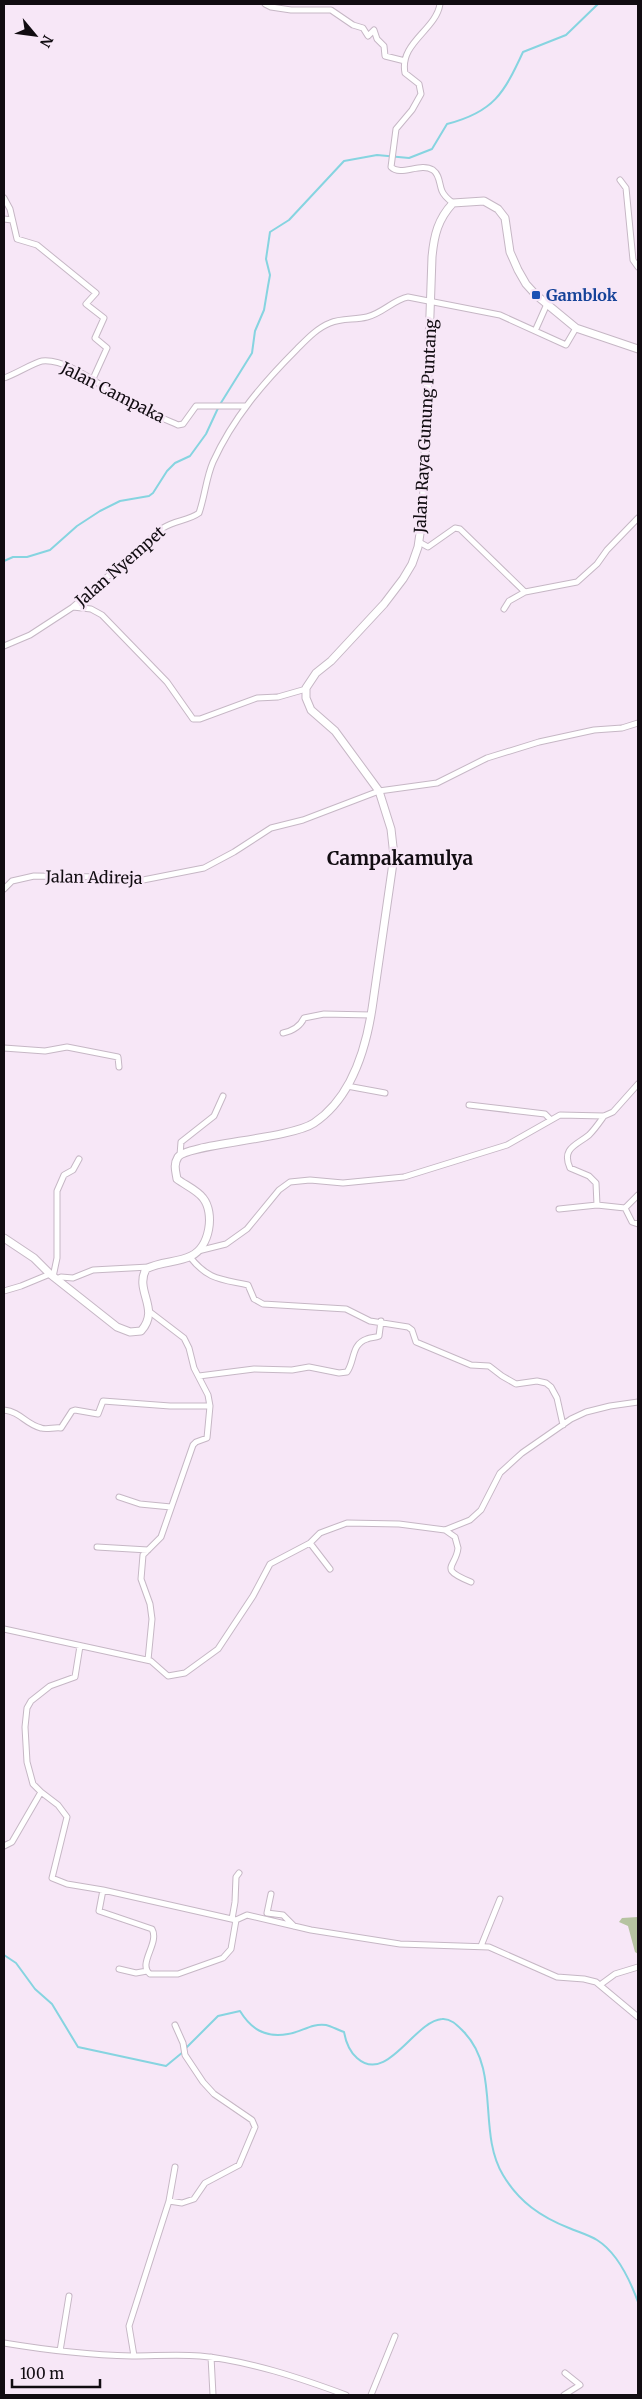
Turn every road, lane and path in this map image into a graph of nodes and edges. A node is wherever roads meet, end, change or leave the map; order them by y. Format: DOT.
graph roads {
  1 [pos="265,4"];
  2 [pos="440,4"];
  3 [pos="405,61"];
  4 [pos="620,180"];
  5 [pos="4,198"];
  6 [pos="453,203"];
  7 [pos="4,219"];
  8 [pos="12,220"];
  9 [pos="638,267"];
  10 [pos="432,301"];
  11 [pos="547,304"];
  12 [pos="576,328"];
  13 [pos="535,331"];
  14 [pos="638,349"];
  15 [pos="4,378"];
  16 [pos="92,380"];
  17 [pos="245,406"];
  18 [pos="638,518"];
  19 [pos="419,542"];
  20 [pos="525,592"];
  21 [pos="73,607"];
  22 [pos="504,609"];
  23 [pos="4,646"];
  24 [pos="306,689"];
  25 [pos="638,723"];
  26 [pos="379,791"];
  27 [pos="4,889"];
  28 [pos="371,1015"];
  29 [pos="283,1033"];
  30 [pos="4,1048"];
  31 [pos="119,1067"];
  32 [pos="638,1084"];
  33 [pos="347,1086"];
  34 [pos="385,1093"];
  35 [pos="223,1096"];
  36 [pos="469,1105"];
  37 [pos="604,1116"];
  38 [pos="550,1119"];
  39 [pos="180,1155"];
  40 [pos="79,1159"];
  41 [pos="638,1195"];
  42 [pos="597,1206"];
  43 [pos="625,1208"];
  44 [pos="559,1209"];
  45 [pos="638,1224"];
  46 [pos="4,1238"];
  47 [pos="198,1251"];
  48 [pos="190,1257"];
  49 [pos="150,1267"];
  50 [pos="53,1276"];
  51 [pos="4,1290"];
  52 [pos="150,1312"];
  53 [pos="381,1321"];
  54 [pos="199,1376"];
  55 [pos="638,1402"];
  56 [pos="210,1406"];
  57 [pos="4,1410"];
  58 [pos="563,1425"];
  59 [pos="120,1497"];
  60 [pos="171,1507"];
  61 [pos="445,1530"];
  62 [pos="310,1543"];
  63 [pos="97,1547"];
  64 [pos="148,1550"];
  65 [pos="330,1568"];
  66 [pos="470,1582"];
  67 [pos="4,1629"];
  68 [pos="80,1646"];
  69 [pos="148,1660"];
  70 [pos="41,1792"];
  71 [pos="4,1846"];
  72 [pos="239,1873"];
  73 [pos="103,1890"];
  74 [pos="271,1894"];
  75 [pos="500,1899"];
  76 [pos="234,1919"];
  77 [pos="295,1926"];
  78 [pos="481,1946"];
  79 [pos="638,1967"];
  80 [pos="119,1969"];
  81 [pos="147,1972"];
  82 [pos="600,1985"];
  83 [pos="638,2018"];
  84 [pos="175,2024"];
  85 [pos="174,2167"];
  86 [pos="169,2201"];
  87 [pos="69,2296"];
  88 [pos="395,2336"];
  89 [pos="4,2343"];
  90 [pos="60,2351"];
  91 [pos="134,2356"];
  92 [pos="211,2357"];
  93 [pos="565,2373"];
  94 [pos="213,2395"];
  95 [pos="346,2395"];
  96 [pos="372,2395"];
  97 [pos="564,2395"];
  1 -- 3 [label="street"];
  2 -- 3 [label="street"];
  3 -- 6 [label="street"];
  4 -- 9 [label="street"];
  5 -- 8 [label="street"];
  6 -- 10 [label="street, Jalan Raya Gunung Puntang"];
  6 -- 11 [label="street"];
  7 -- 8 [label="street"];
  8 -- 16 [label="street"];
  10 -- 13 [label="street, Jalan Nyempet"];
  10 -- 17 [label="street, Jalan Nyempet"];
  10 -- 19 [label="street, Jalan Raya Gunung Puntang"];
  11 -- 12 [label="street"];
  11 -- 13 [label="street"];
  12 -- 13 [label="street, Jalan Nyempet"];
  12 -- 14 [label="street"];
  15 -- 16 [label="street, Jalan Campaka"];
  16 -- 17 [label="street, Jalan Campaka"];
  17 -- 21 [label="street, Jalan Nyempet"];
  18 -- 20 [label="street"];
  19 -- 20 [label="street"];
  19 -- 24 [label="street, Jalan Raya Gunung Puntang"];
  20 -- 22 [label="street"];
  21 -- 23 [label="street, Jalan Nyempet"];
  21 -- 24 [label="street"];
  24 -- 26 [label="street"];
  25 -- 26 [label="street, Jalan Adireja"];
  26 -- 27 [label="street, Jalan Adireja"];
  26 -- 28 [label="street"];
  28 -- 29 [label="street"];
  28 -- 33 [label="street"];
  30 -- 31 [label="street"];
  32 -- 37 [label="street"];
  33 -- 34 [label="street"];
  33 -- 39 [label="street"];
  35 -- 39 [label="street"];
  36 -- 38 [label="street"];
  37 -- 38 [label="street"];
  37 -- 42 [label="street"];
  38 -- 47 [label="street"];
  39 -- 47 [label="street"];
  40 -- 50 [label="street"];
  41 -- 43 [label="street"];
  42 -- 43 [label="street"];
  42 -- 44 [label="street"];
  43 -- 45 [label="street"];
  46 -- 50 [label="street"];
  47 -- 48 [label="street"];
  48 -- 49 [label="street"];
  48 -- 53 [label="street"];
  49 -- 50 [label="street"];
  49 -- 52 [label="street"];
  50 -- 51 [label="street"];
  50 -- 52 [label="street"];
  52 -- 54 [label="street"];
  53 -- 54 [label="street"];
  53 -- 58 [label="street"];
  54 -- 56 [label="street"];
  55 -- 58 [label="street"];
  56 -- 57 [label="street"];
  56 -- 60 [label="street"];
  58 -- 61 [label="street"];
  59 -- 60 [label="street"];
  60 -- 64 [label="street"];
  61 -- 62 [label="street"];
  61 -- 66 [label="street"];
  62 -- 65 [label="street"];
  62 -- 69 [label="street"];
  63 -- 64 [label="street"];
  64 -- 69 [label="street"];
  67 -- 68 [label="street"];
  68 -- 69 [label="street"];
  68 -- 70 [label="street"];
  70 -- 71 [label="street"];
  70 -- 73 [label="street"];
  72 -- 76 [label="street"];
  73 -- 76 [label="street"];
  73 -- 81 [label="street"];
  74 -- 77 [label="street"];
  75 -- 78 [label="street"];
  76 -- 77 [label="street"];
  76 -- 81 [label="street"];
  77 -- 78 [label="street"];
  78 -- 82 [label="street"];
  79 -- 82 [label="street"];
  80 -- 81 [label="street"];
  82 -- 83 [label="street"];
  84 -- 86 [label="street"];
  85 -- 86 [label="street"];
  86 -- 91 [label="street"];
  87 -- 90 [label="street"];
  88 -- 96 [label="street"];
  89 -- 90 [label="street"];
  90 -- 91 [label="street"];
  91 -- 92 [label="street"];
  92 -- 94 [label="street"];
  92 -- 95 [label="street"];
  93 -- 97 [label="street"];
}
